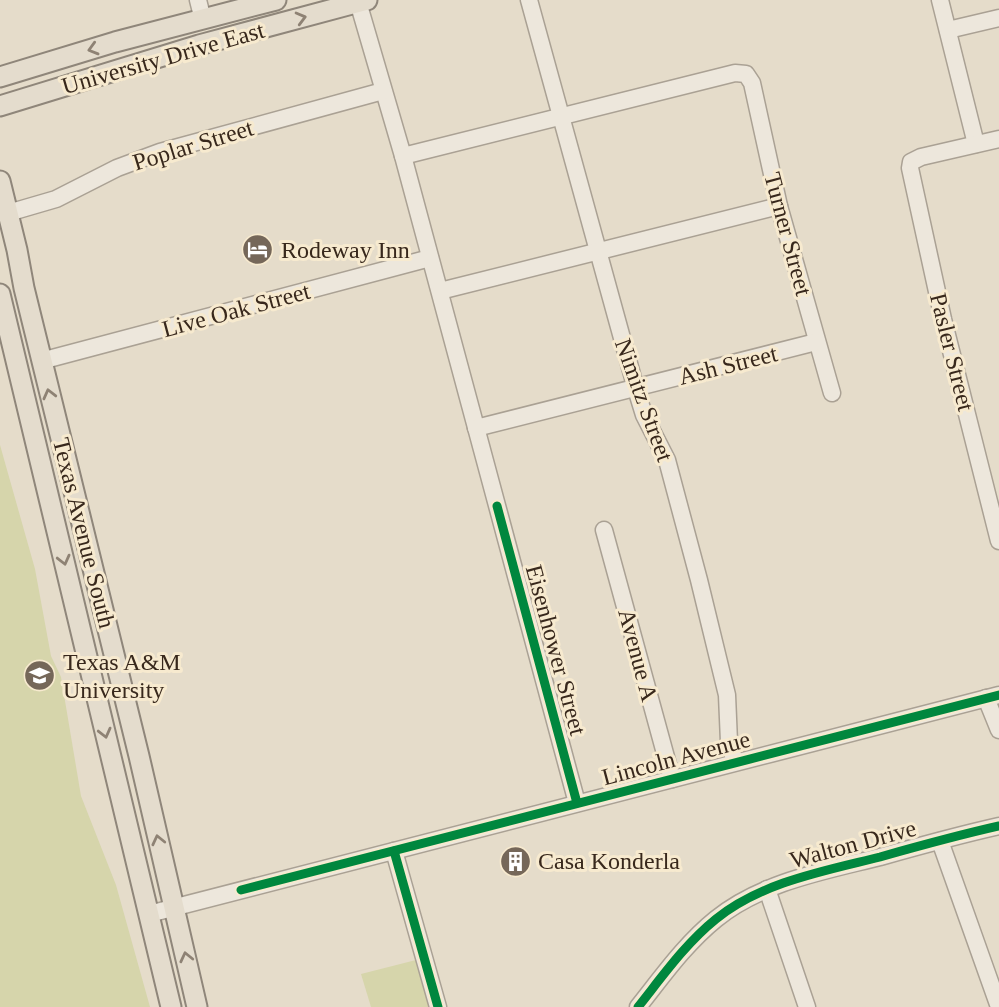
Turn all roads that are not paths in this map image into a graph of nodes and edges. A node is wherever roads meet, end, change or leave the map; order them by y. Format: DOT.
graph roads {
  1 [pos="198,0"];
  2 [pos="276,0"];
  3 [pos="529,0"];
  4 [pos="940,0"];
  5 [pos="363,1"];
  6 [pos="999,18"];
  7 [pos="203,20"];
  8 [pos="948,30"];
  9 [pos="0,77"];
  10 [pos="383,90"];
  11 [pos="0,106"];
  12 [pos="561,118"];
  13 [pos="999,139"];
  14 [pos="976,144"];
  15 [pos="403,156"];
  16 [pos="0,181"];
  17 [pos="779,206"];
  18 [pos="8,213"];
  19 [pos="597,253"];
  20 [pos="430,258"];
  21 [pos="440,292"];
  22 [pos="0,294"];
  23 [pos="816,342"];
  24 [pos="41,361"];
  25 [pos="636,389"];
  26 [pos="832,393"];
  27 [pos="476,428"];
  28 [pos="604,530"];
  29 [pos="999,541"];
  30 [pos="104,612"];
  31 [pos="78,619"];
  32 [pos="992,696"];
  33 [pos="999,730"];
  34 [pos="735,762"];
  35 [pos="672,779"];
  36 [pos="577,803"];
  37 [pos="999,826"];
  38 [pos="940,841"];
  39 [pos="394,851"];
  40 [pos="767,889"];
  41 [pos="174,907"];
  42 [pos="149,914"];
  43 [pos="172,1007"];
  44 [pos="197,1007"];
  45 [pos="438,1007"];
  46 [pos="638,1007"];
  47 [pos="807,1007"];
  48 [pos="999,1007"];
  1 -- 7 [label="street"];
  2 -- 7 [label="main road, University Drive East"];
  3 -- 12 [label="street, Nimitz Street"];
  4 -- 8 [label="street"];
  5 -- 10 [label="street, Eisenhower Street"];
  11 -- 5 [label="main road, University Drive East, one-way"];
  6 -- 8 [label="street"];
  7 -- 9 [label="main road, University Drive East, one-way"];
  8 -- 14 [label="street"];
  10 -- 15 [label="street, Eisenhower Street"];
  10 -- 18 [label="street, Poplar Street"];
  12 -- 15 [label="street"];
  12 -- 17 [label="street, Turner Street"];
  12 -- 19 [label="street, Nimitz Street"];
  13 -- 14 [label="street"];
  14 -- 29 [label="street, Pasler Street"];
  15 -- 20 [label="street, Eisenhower Street"];
  16 -- 18 [label="main road, Texas Avenue South"];
  17 -- 19 [label="street"];
  17 -- 23 [label="street, Turner Street"];
  18 -- 24 [label="main road, Texas Avenue South"];
  19 -- 21 [label="street"];
  19 -- 25 [label="street, Nimitz Street"];
  20 -- 21 [label="street, Eisenhower Street"];
  20 -- 24 [label="street, Live Oak Street"];
  21 -- 27 [label="street, Eisenhower Street"];
  22 -- 31 [label="main road, Texas Avenue South, one-way"];
  23 -- 25 [label="street, Ash Street"];
  23 -- 26 [label="street, Turner Street"];
  30 -- 24 [label="main road, Texas Avenue South, one-way"];
  25 -- 27 [label="street, Ash Street"];
  25 -- 34 [label="street, Nimitz Street"];
  27 -- 36 [label="street, Eisenhower Street"];
  28 -- 35 [label="street, Avenue A"];
  30 -- 31 [label="main road"];
  41 -- 30 [label="main road, Texas Avenue South, one-way"];
  31 -- 42 [label="main road, Texas Avenue South, one-way"];
  32 -- 33 [label="street"];
  32 -- 34 [label="street, Lincoln Avenue"];
  34 -- 35 [label="street, Lincoln Avenue"];
  35 -- 36 [label="street, Lincoln Avenue"];
  36 -- 39 [label="street, Lincoln Avenue"];
  37 -- 38 [label="street, Walton Drive"];
  38 -- 40 [label="street, Walton Drive"];
  38 -- 48 [label="street"];
  39 -- 41 [label="street, Lincoln Avenue"];
  39 -- 45 [label="street"];
  40 -- 46 [label="street, Walton Drive"];
  40 -- 47 [label="street"];
  41 -- 42 [label="street, Lincoln Avenue"];
  44 -- 41 [label="main road, Texas Avenue South, one-way"];
  42 -- 43 [label="main road, Texas Avenue South"];
}
